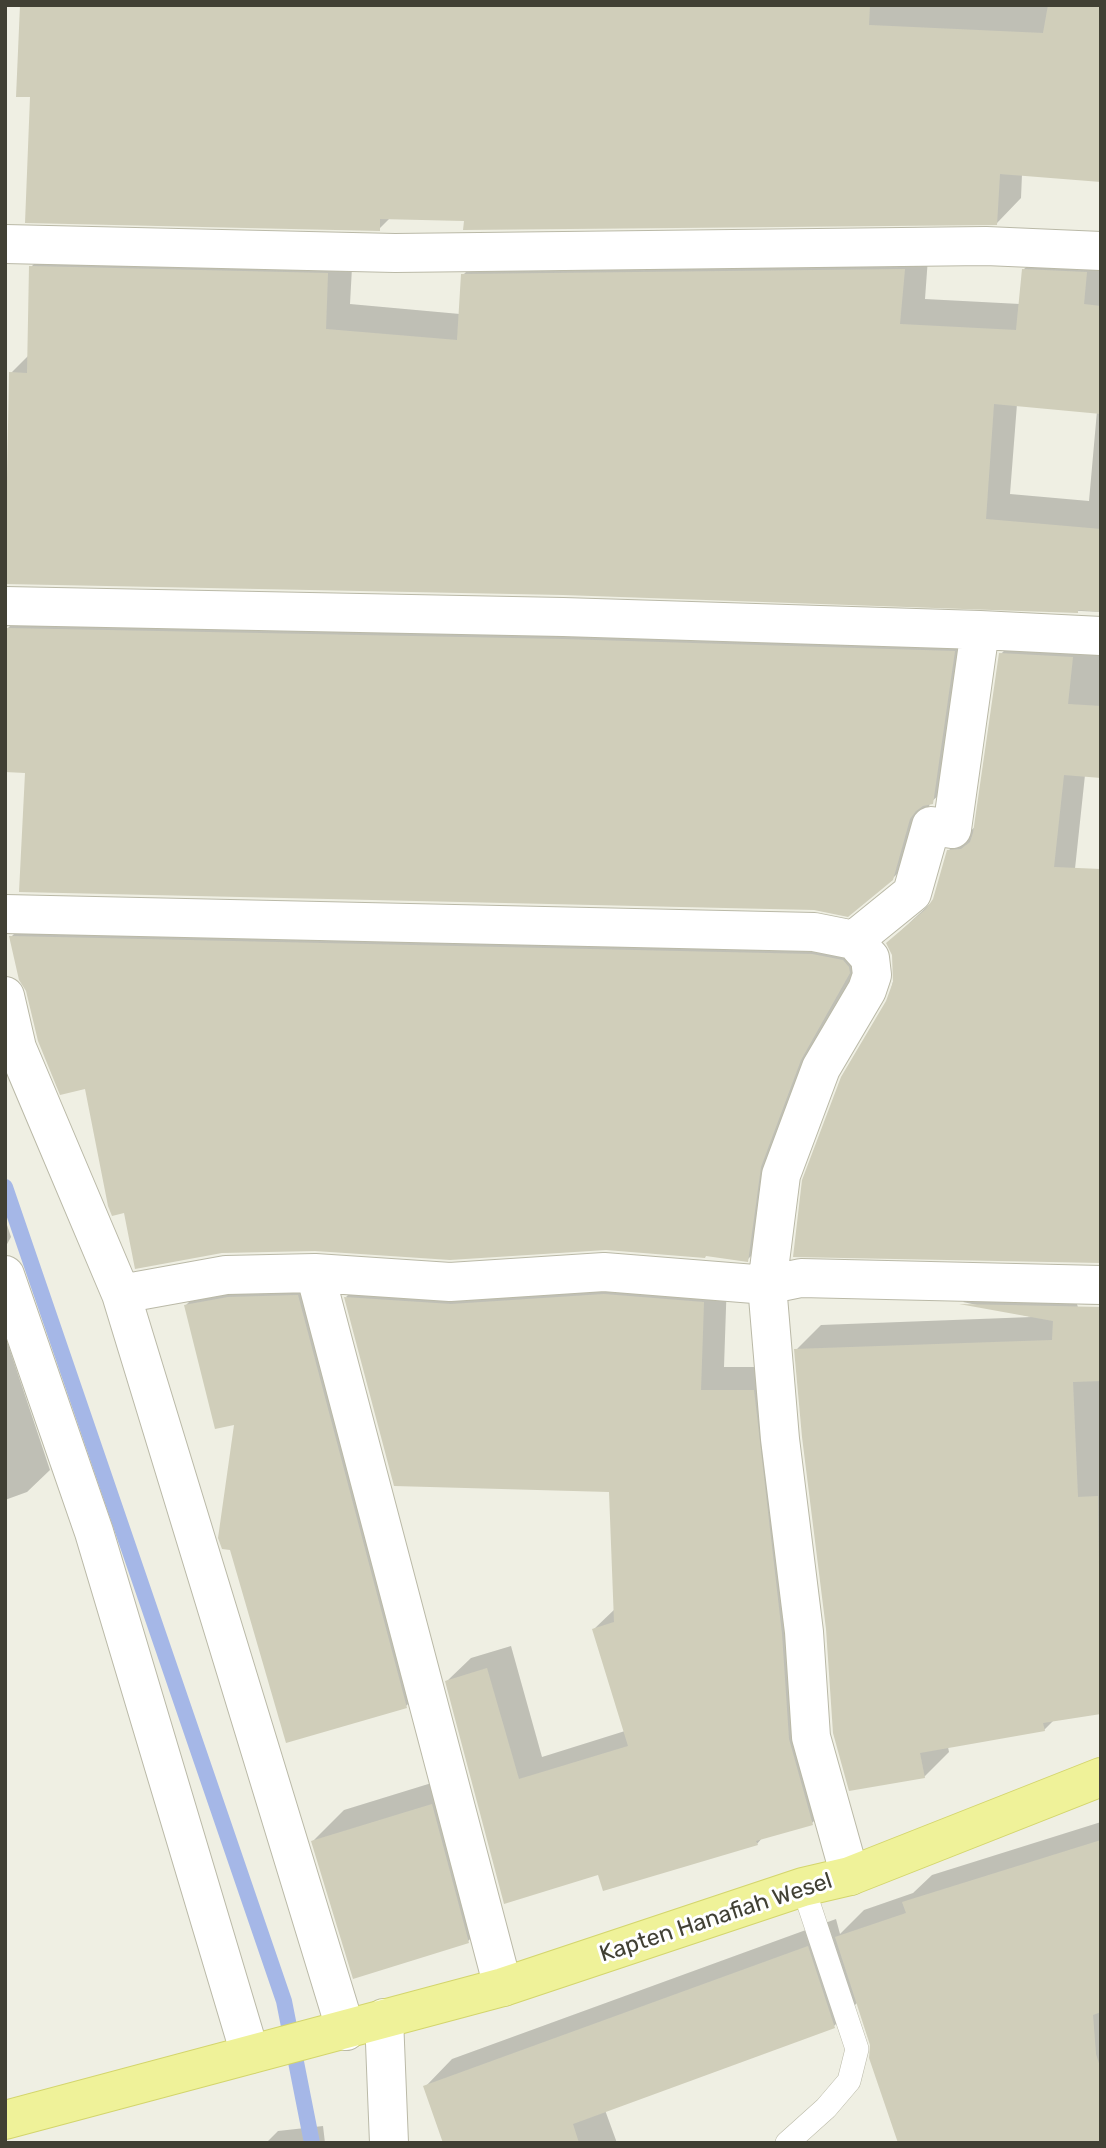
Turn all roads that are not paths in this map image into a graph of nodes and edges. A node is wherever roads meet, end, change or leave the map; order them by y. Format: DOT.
graph roads {
  1 [pos="5,244"];
  2 [pos="1101,251"];
  3 [pos="5,606"];
  4 [pos="980,630"];
  5 [pos="1101,636"];
  6 [pos="5,914"];
  7 [pos="854,940"];
  8 [pos="5,996"];
  9 [pos="315,1273"];
  10 [pos="5,1275"];
  11 [pos="767,1285"];
  12 [pos="1101,1285"];
  13 [pos="121,1294"];
  14 [pos="1101,1777"];
  15 [pos="850,1875"];
  16 [pos="803,1887"];
  17 [pos="503,1987"];
  18 [pos="384,2018"];
  19 [pos="335,2034"];
  20 [pos="259,2052"];
  21 [pos="5,2120"];
  22 [pos="389,2143"];
  23 [pos="787,2143"];
  1 -- 2 [label="street"];
  3 -- 4 [label="street"];
  4 -- 5 [label="street"];
  4 -- 7 [label="street"];
  6 -- 7 [label="street"];
  7 -- 11 [label="street"];
  8 -- 13 [label="street"];
  9 -- 11 [label="street"];
  9 -- 13 [label="street"];
  9 -- 17 [label="street"];
  10 -- 20 [label="street"];
  11 -- 12 [label="street"];
  11 -- 15 [label="street"];
  13 -- 19 [label="street"];
  14 -- 15 [label="main road, Kapten Hanafiah Wesel"];
  15 -- 16 [label="main road, Kapten Hanafiah Wesel"];
  16 -- 17 [label="main road, Kapten Hanafiah Wesel"];
  16 -- 23 [label="lane"];
  17 -- 18 [label="main road, Kapten Hanafiah Wesel"];
  18 -- 19 [label="main road, Kapten Hanafiah Wesel"];
  18 -- 22 [label="street"];
  19 -- 20 [label="main road, Kapten Hanafiah Wesel"];
  20 -- 21 [label="main road"];
}
